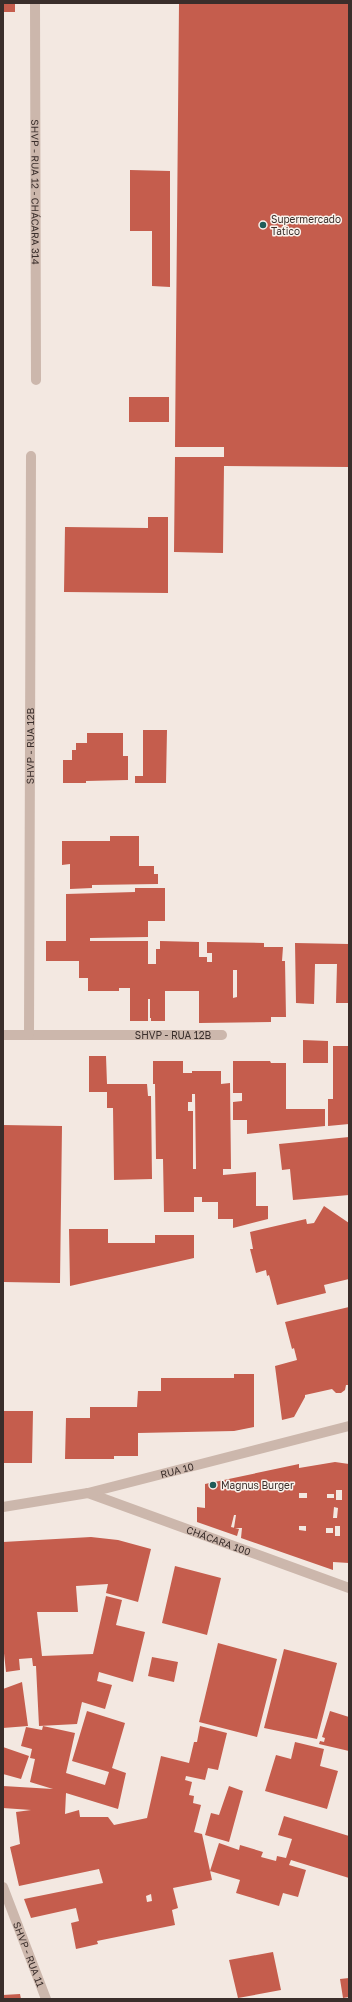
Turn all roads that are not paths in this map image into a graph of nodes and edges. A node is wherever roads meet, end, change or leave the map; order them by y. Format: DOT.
graph roads {
  1 [pos="35,3"];
  2 [pos="36,380"];
  3 [pos="31,456"];
  4 [pos="3,1035"];
  5 [pos="29,1035"];
  6 [pos="222,1035"];
  7 [pos="349,1426"];
  8 [pos="88,1493"];
  9 [pos="3,1507"];
  10 [pos="349,1588"];
  11 [pos="3,1887"];
  12 [pos="46,1999"];
  1 -- 2 [label="street, SHVP - RUA 12 - CHÁCARA 314"];
  3 -- 5 [label="street, SHVP - RUA 12B"];
  4 -- 5 [label="street, SHVP - RUA 12B"];
  5 -- 6 [label="street, SHVP - RUA 12B"];
  7 -- 8 [label="street, RUA 10"];
  8 -- 9 [label="street, RUA 10"];
  8 -- 10 [label="street, CHÁCARA 100"];
  11 -- 12 [label="street, SHVP - RUA 11"];
}
